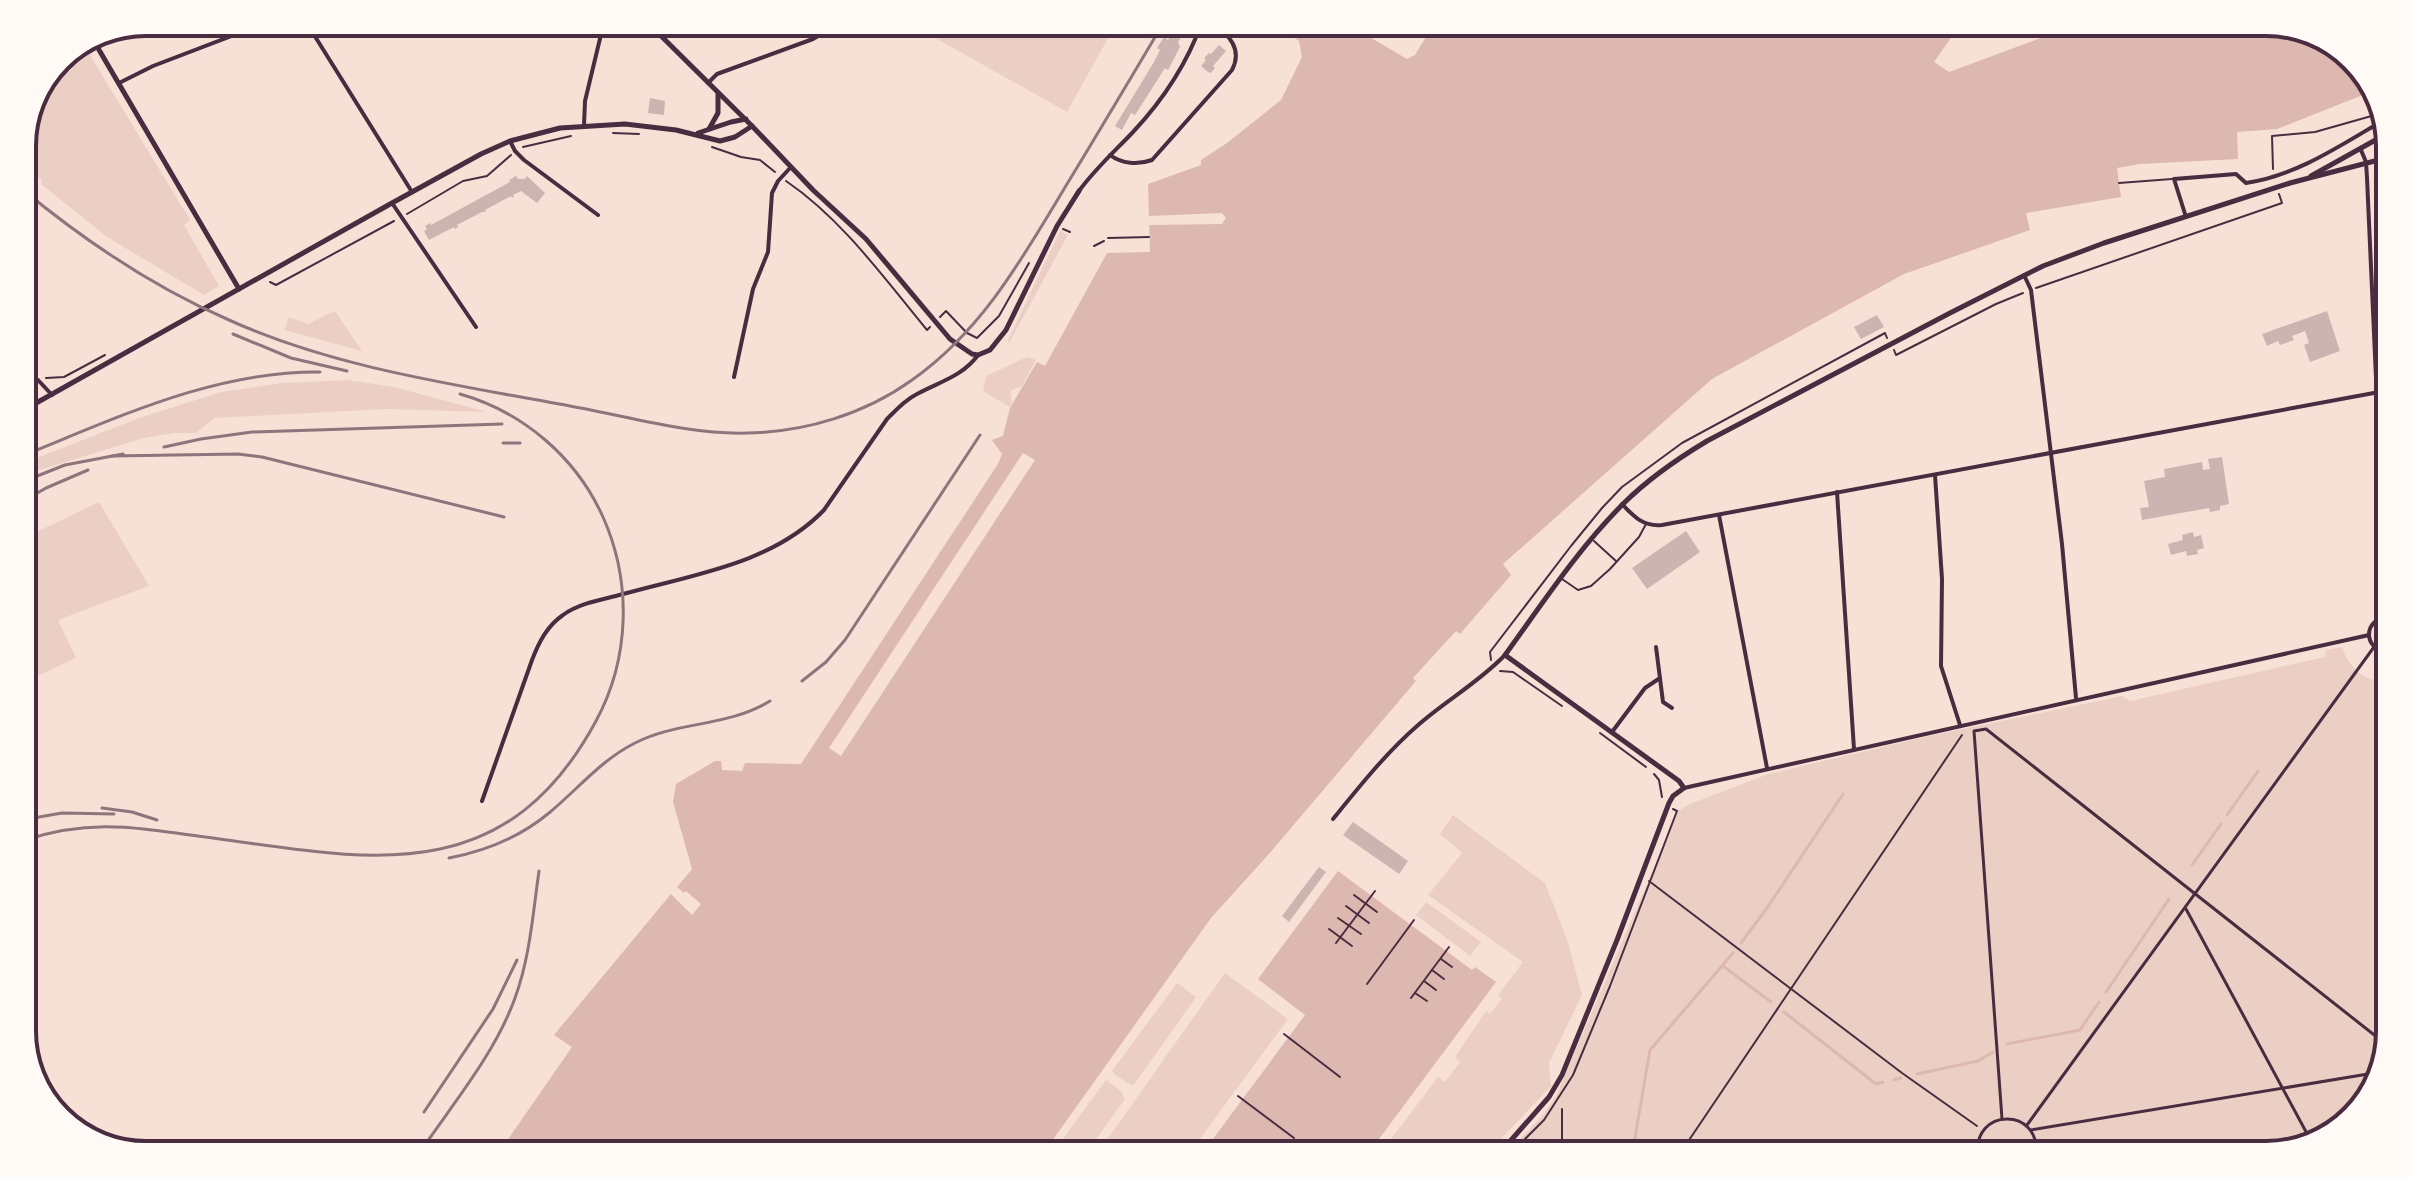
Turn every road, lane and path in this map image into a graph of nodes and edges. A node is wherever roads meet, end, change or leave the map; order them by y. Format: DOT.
graph roads {
  1 [pos="231,36"];
  2 [pos="313,36"];
  3 [pos="601,36"];
  4 [pos="661,36"];
  5 [pos="818,36"];
  6 [pos="1196,36"];
  7 [pos="1226,36"];
  8 [pos="98,48"];
  9 [pos="119,83"];
  10 [pos="708,83"];
  11 [pos="718,93"];
  12 [pos="2371,116"];
  13 [pos="746,119"];
  14 [pos="584,125"];
  15 [pos="752,126"];
  16 [pos="2374,126"];
  17 [pos="708,130"];
  18 [pos="607,133"];
  19 [pos="645,134"];
  20 [pos="698,134"];
  21 [pos="574,135"];
  22 [pos="510,141"];
  23 [pos="2376,141"];
  24 [pos="706,146"];
  25 [pos="2361,150"];
  26 [pos="515,151"];
  27 [pos="1110,155"];
  28 [pos="2376,160"];
  29 [pos="2366,162"];
  30 [pos="792,167"];
  31 [pos="781,177"];
  32 [pos="2274,177"];
  33 [pos="2174,179"];
  34 [pos="2303,180"];
  35 [pos="2119,183"];
  36 [pos="1079,191"];
  37 [pos="412,192"];
  38 [pos="2278,193"];
  39 [pos="392,203"];
  40 [pos="598,215"];
  41 [pos="2186,217"];
  42 [pos="401,218"];
  43 [pos="1149,237"];
  44 [pos="1108,238"];
  45 [pos="1094,246"];
  46 [pos="1032,259"];
  47 [pos="2024,275"];
  48 [pos="268,279"];
  49 [pos="2036,288"];
  50 [pos="239,289"];
  51 [pos="2026,292"];
  52 [pos="946,311"];
  53 [pos="476,327"];
  54 [pos="927,330"];
  55 [pos="2376,354"];
  56 [pos="978,355"];
  57 [pos="1896,355"];
  58 [pos="98,359"];
  59 [pos="734,377"];
  60 [pos="36,380"];
  61 [pos="40,382"];
  62 [pos="2376,393"];
  63 [pos="52,395"];
  64 [pos="36,399"];
  65 [pos="38,402"];
  66 [pos="2052,452"];
  67 [pos="1935,475"];
  68 [pos="1837,492"];
  69 [pos="1622,504"];
  70 [pos="1719,514"];
  71 [pos="1646,524"];
  72 [pos="1592,539"];
  73 [pos="1617,562"];
  74 [pos="1561,579"];
  75 [pos="1545,580"];
  76 [pos="2376,620"];
  77 [pos="2369,635"];
  78 [pos="1656,647"];
  79 [pos="2374,647"];
  80 [pos="1490,652"];
  81 [pos="1505,655"];
  82 [pos="1499,671"];
  83 [pos="1660,678"];
  84 [pos="2076,698"];
  85 [pos="1672,708"];
  86 [pos="1569,709"];
  87 [pos="1960,725"];
  88 [pos="1595,728"];
  89 [pos="1612,732"];
  90 [pos="1963,734"];
  91 [pos="1854,749"];
  92 [pos="1767,768"];
  93 [pos="1684,788"];
  94 [pos="482,801"];
  95 [pos="1668,807"];
  96 [pos="1677,811"];
  97 [pos="1333,819"];
  98 [pos="1641,877"];
  99 [pos="1375,891"];
  100 [pos="2195,894"];
  101 [pos="1354,895"];
  102 [pos="1366,903"];
  103 [pos="1346,906"];
  104 [pos="2185,907"];
  105 [pos="1377,912"];
  106 [pos="1357,914"];
  107 [pos="1338,918"];
  108 [pos="1414,920"];
  109 [pos="1369,923"];
  110 [pos="1349,926"];
  111 [pos="1329,929"];
  112 [pos="1361,934"];
  113 [pos="1341,937"];
  114 [pos="1336,943"];
  115 [pos="1352,946"];
  116 [pos="1449,947"];
  117 [pos="1441,959"];
  118 [pos="1452,967"];
  119 [pos="1432,970"];
  120 [pos="1444,979"];
  121 [pos="1424,981"];
  122 [pos="1367,984"];
  123 [pos="1791,988"];
  124 [pos="1436,990"];
  125 [pos="1415,993"];
  126 [pos="1411,998"];
  127 [pos="1427,1001"];
  128 [pos="1284,1034"];
  129 [pos="2376,1037"];
  130 [pos="2367,1074"];
  131 [pos="1340,1077"];
  132 [pos="2283,1089"];
  133 [pos="1238,1096"];
  134 [pos="1562,1109"];
  135 [pos="2002,1119"];
  136 [pos="2027,1125"];
  137 [pos="1983,1130"];
  138 [pos="2031,1130"];
  139 [pos="2307,1133"];
  140 [pos="1294,1138"];
  141 [pos="1511,1141"];
  142 [pos="1562,1141"];
  143 [pos="1688,1141"];
  144 [pos="1978,1141"];
  145 [pos="2035,1141"];
  1 -- 9 [label="street"];
  2 -- 37 [label="street"];
  3 -- 14 [label="street"];
  4 -- 10 [label="street"];
  5 -- 10 [label="street"];
  6 -- 27 [label="street"];
  7 -- 27 [label="street"];
  8 -- 9 [label="street"];
  9 -- 50 [label="street"];
  10 -- 11 [label="street"];
  11 -- 13 [label="street"];
  11 -- 17 [label="street"];
  12 -- 32 [label="path"];
  13 -- 15 [label="street"];
  13 -- 17 [label="street"];
  14 -- 20 [label="street"];
  14 -- 22 [label="street"];
  15 -- 20 [label="street"];
  15 -- 30 [label="street"];
  16 -- 32 [label="street"];
  17 -- 20 [label="street"];
  18 -- 19 [label="path"];
  21 -- 26 [label="path"];
  22 -- 26 [label="street"];
  22 -- 37 [label="street"];
  23 -- 25 [label="street"];
  24 -- 31 [label="path"];
  25 -- 29 [label="street"];
  25 -- 34 [label="street"];
  26 -- 40 [label="street"];
  26 -- 42 [label="path"];
  27 -- 36 [label="street"];
  28 -- 29 [label="street"];
  29 -- 34 [label="street"];
  29 -- 55 [label="street"];
  30 -- 31 [label="street"];
  30 -- 56 [label="street"];
  31 -- 54 [label="path"];
  31 -- 59 [label="street"];
  32 -- 33 [label="street"];
  33 -- 35 [label="lane"];
  33 -- 41 [label="street"];
  34 -- 41 [label="street"];
  36 -- 56 [label="street"];
  37 -- 39 [label="street"];
  38 -- 49 [label="path"];
  39 -- 42 [label="street"];
  39 -- 50 [label="street"];
  41 -- 47 [label="street"];
  42 -- 48 [label="path"];
  42 -- 53 [label="street"];
  43 -- 44 [label="lane"];
  44 -- 45 [label="path"];
  46 -- 52 [label="path"];
  47 -- 66 [label="street"];
  47 -- 69 [label="street"];
  50 -- 63 [label="street"];
  51 -- 57 [label="path"];
  56 -- 94 [label="street"];
  58 -- 61 [label="path"];
  60 -- 61 [label="street"];
  61 -- 63 [label="street"];
  62 -- 66 [label="street"];
  63 -- 65 [label="street"];
  64 -- 65 [label="street"];
  66 -- 67 [label="street"];
  66 -- 84 [label="street"];
  67 -- 68 [label="street"];
  67 -- 87 [label="street"];
  68 -- 70 [label="street"];
  68 -- 91 [label="street"];
  69 -- 71 [label="street"];
  69 -- 72 [label="street"];
  70 -- 71 [label="street"];
  70 -- 92 [label="street"];
  71 -- 73 [label="lane"];
  72 -- 73 [label="lane"];
  72 -- 74 [label="street"];
  73 -- 74 [label="lane"];
  74 -- 81 [label="street"];
  75 -- 80 [label="path"];
  76 -- 77 [label="street"];
  77 -- 79 [label="street"];
  77 -- 84 [label="street"];
  78 -- 83 [label="street"];
  79 -- 100 [label="street"];
  81 -- 89 [label="street"];
  81 -- 97 [label="street"];
  82 -- 86 [label="path"];
  83 -- 85 [label="street"];
  83 -- 89 [label="street"];
  84 -- 87 [label="street"];
  87 -- 91 [label="street"];
  88 -- 95 [label="path"];
  89 -- 93 [label="street"];
  90 -- 123 [label="path"];
  91 -- 92 [label="street"];
  92 -- 93 [label="street"];
  93 -- 95 [label="street"];
  95 -- 96 [label="path"];
  95 -- 98 [label="street"];
  98 -- 123 [label="path"];
  98 -- 141 [label="street"];
  99 -- 102 [label="path"];
  100 -- 104 [label="street"];
  100 -- 129 [label="street"];
  100 -- 135 [label="street"];
  101 -- 102 [label="path"];
  102 -- 105 [label="path"];
  102 -- 106 [label="path"];
  103 -- 106 [label="path"];
  104 -- 132 [label="street"];
  104 -- 136 [label="street"];
  106 -- 109 [label="path"];
  106 -- 110 [label="path"];
  107 -- 110 [label="path"];
  108 -- 122 [label="path"];
  110 -- 112 [label="path"];
  110 -- 113 [label="path"];
  111 -- 113 [label="path"];
  113 -- 114 [label="path"];
  113 -- 115 [label="path"];
  116 -- 117 [label="path"];
  117 -- 118 [label="path"];
  117 -- 119 [label="path"];
  119 -- 120 [label="path"];
  119 -- 121 [label="path"];
  121 -- 124 [label="path"];
  121 -- 125 [label="path"];
  123 -- 137 [label="path"];
  123 -- 143 [label="path"];
  125 -- 126 [label="path"];
  125 -- 127 [label="path"];
  128 -- 131 [label="path"];
  130 -- 132 [label="street"];
  132 -- 138 [label="street"];
  132 -- 139 [label="street"];
  133 -- 140 [label="path"];
  134 -- 142 [label="path"];
  135 -- 136 [label="street"];
  135 -- 137 [label="street"];
  136 -- 138 [label="street"];
  137 -- 144 [label="street"];
  138 -- 145 [label="street"];
}
